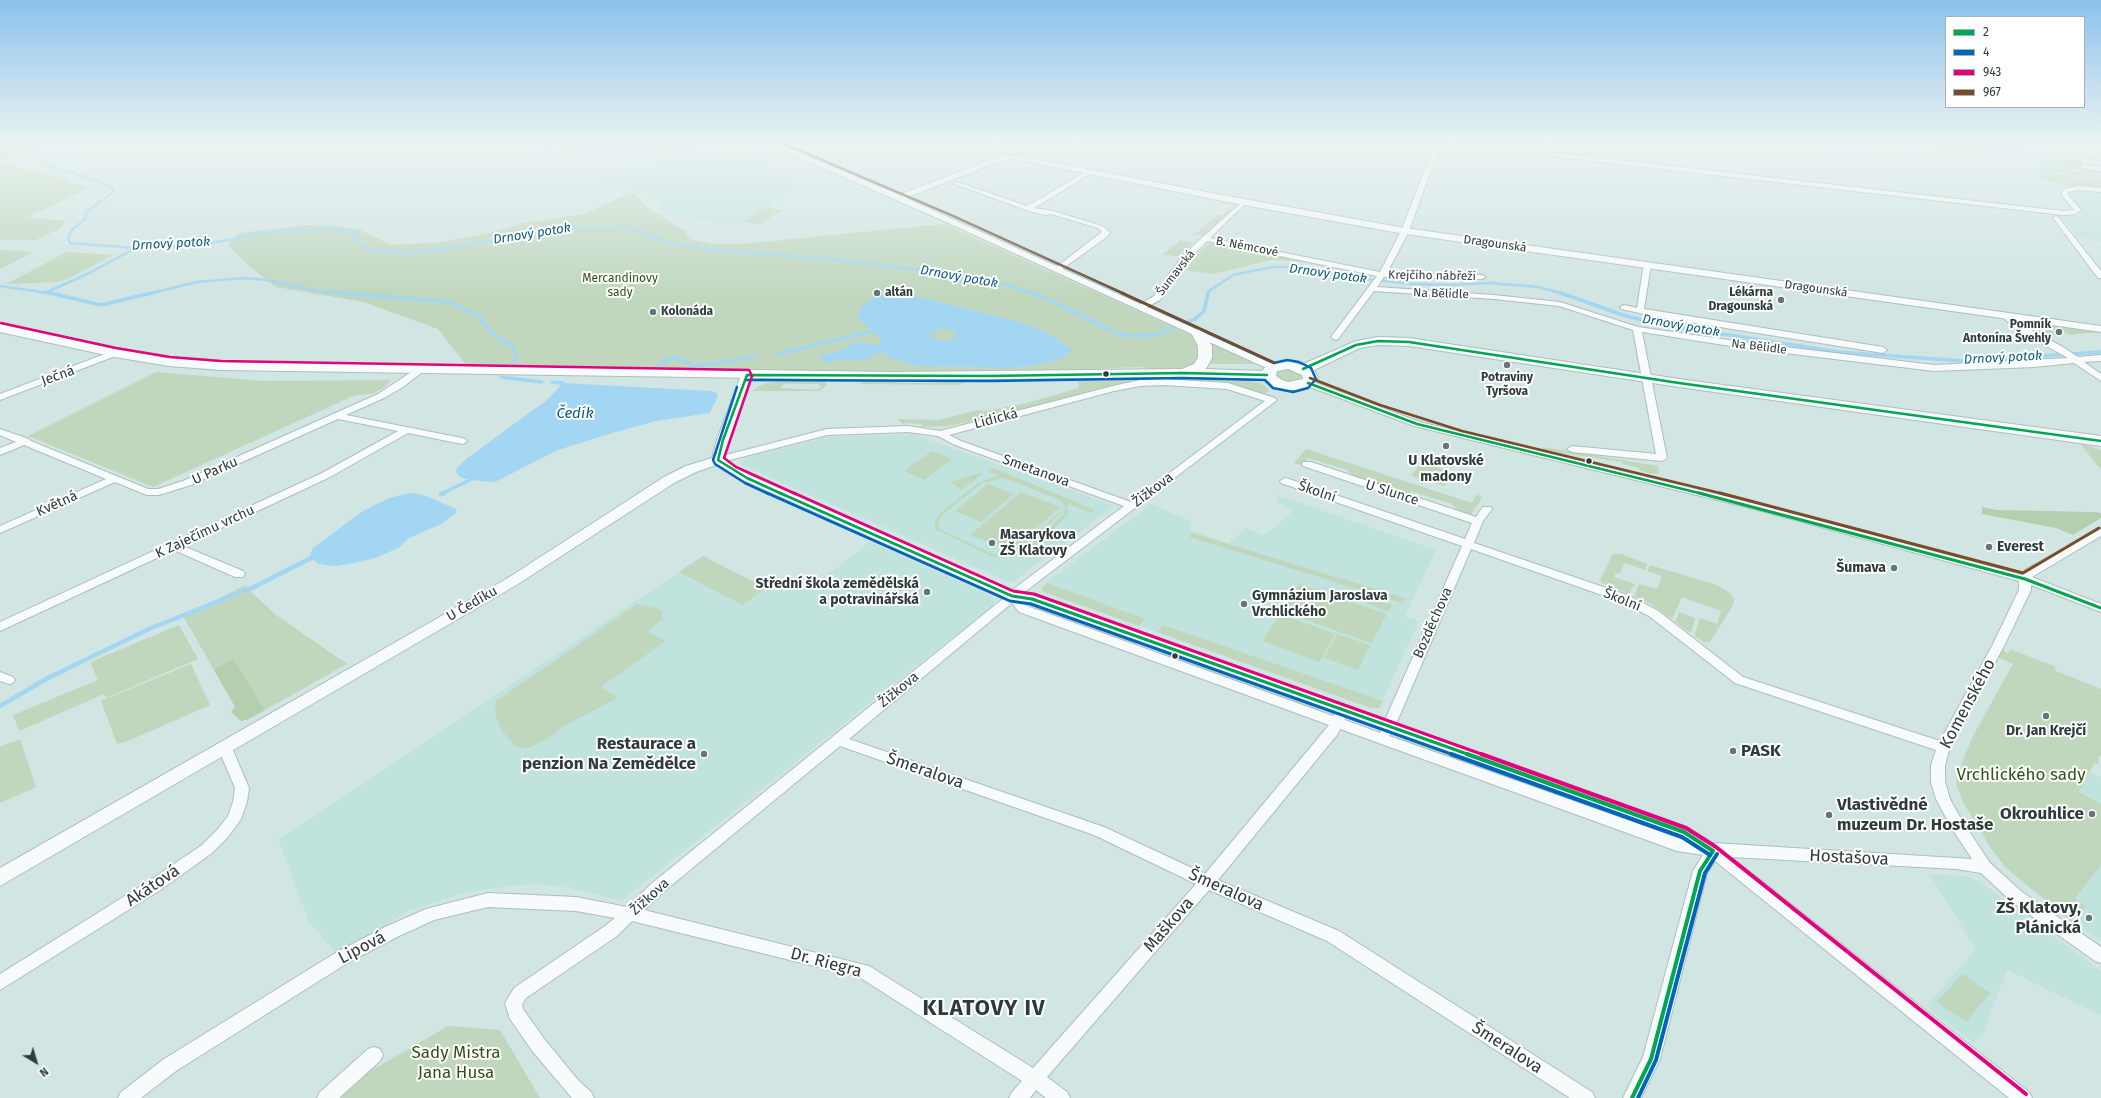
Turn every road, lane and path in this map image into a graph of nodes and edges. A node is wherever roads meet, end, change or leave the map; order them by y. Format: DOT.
graph roads {
  1 [pos="888,193"];
  2 [pos="911,193"];
  3 [pos="984,193"];
  4 [pos="1054,193"];
  5 [pos="1199,193"];
  6 [pos="1419,193"];
  7 [pos="1875,193"];
  8 [pos="2064,193"];
  9 [pos="899,198"];
  10 [pos="1244,202"];
  11 [pos="1028,209"];
  12 [pos="2057,215"];
  13 [pos="1405,232"];
  14 [pos="1205,239"];
  15 [pos="2090,261"];
  16 [pos="2101,263"];
  17 [pos="1647,265"];
  18 [pos="1058,270"];
  19 [pos="2101,276"];
  20 [pos="1482,277"];
  21 [pos="1377,281"];
  22 [pos="1140,307"];
  23 [pos="1624,307"];
  24 [pos="1640,312"];
  25 [pos="2006,316"];
  26 [pos="0,328"];
  27 [pos="1637,329"];
  28 [pos="2101,329"];
  29 [pos="1196,332"];
  30 [pos="1335,337"];
  31 [pos="1883,350"];
  32 [pos="115,353"];
  33 [pos="2101,358"];
  34 [pos="2076,360"];
  35 [pos="422,368"];
  36 [pos="1303,369"];
  37 [pos="1270,371"];
  38 [pos="1183,373"];
  39 [pos="747,374"];
  40 [pos="1648,378"];
  41 [pos="2101,378"];
  42 [pos="1308,383"];
  43 [pos="0,397"];
  44 [pos="1272,400"];
  45 [pos="337,416"];
  46 [pos="407,430"];
  47 [pos="0,432"];
  48 [pos="940,434"];
  49 [pos="2101,440"];
  50 [pos="26,441"];
  51 [pos="462,441"];
  52 [pos="1572,449"];
  53 [pos="0,452"];
  54 [pos="718,460"];
  55 [pos="1307,464"];
  56 [pos="114,478"];
  57 [pos="1285,481"];
  58 [pos="1133,506"];
  59 [pos="1488,509"];
  60 [pos="1478,522"];
  61 [pos="0,530"];
  62 [pos="2101,532"];
  63 [pos="1468,545"];
  64 [pos="173,546"];
  65 [pos="239,574"];
  66 [pos="2025,579"];
  67 [pos="1012,596"];
  68 [pos="2101,608"];
  69 [pos="0,627"];
  70 [pos="1156,643"];
  71 [pos="1149,654"];
  72 [pos="1340,716"];
  73 [pos="1388,726"];
  74 [pos="1383,739"];
  75 [pos="837,740"];
  76 [pos="1943,747"];
  77 [pos="225,748"];
  78 [pos="1713,851"];
  79 [pos="1985,867"];
  80 [pos="0,878"];
  81 [pos="1207,882"];
  82 [pos="631,914"];
  83 [pos="2101,956"];
  84 [pos="0,983"];
  85 [pos="374,1055"];
  86 [pos="1035,1079"];
  87 [pos="127,1098"];
  88 [pos="326,1098"];
  89 [pos="585,1098"];
  90 [pos="1018,1098"];
  91 [pos="1062,1098"];
  92 [pos="1586,1098"];
  93 [pos="1632,1098"];
  94 [pos="2023,1098"];
  1 -- 9 [label="street"];
  2 -- 9 [label="street, Dragounská"];
  3 -- 11 [label="street"];
  4 -- 11 [label="street"];
  5 -- 10 [label="street, Dragounská"];
  6 -- 13 [label="street"];
  7 -- 12 [label="street"];
  8 -- 12 [label="street"];
  9 -- 18 [label="street"];
  10 -- 13 [label="street, Dragounská"];
  10 -- 14 [label="street, Šumavská"];
  11 -- 18 [label="street"];
  12 -- 15 [label="street"];
  13 -- 17 [label="street, Dragounská"];
  13 -- 21 [label="street"];
  14 -- 21 [label="street, B. Němcové"];
  14 -- 22 [label="street, Šumavská"];
  15 -- 16 [label="street"];
  15 -- 19 [label="street"];
  17 -- 24 [label="street"];
  17 -- 25 [label="street, Dragounská"];
  18 -- 22 [label="street"];
  20 -- 21 [label="street, Krejčího nábřeží"];
  21 -- 27 [label="street, Na Bělidle"];
  21 -- 30 [label="street"];
  22 -- 29 [label="street"];
  23 -- 24 [label="street"];
  24 -- 31 [label="street"];
  25 -- 28 [label="street, Dragounská"];
  25 -- 34 [label="street"];
  26 -- 32 [label="main road"];
  27 -- 34 [label="street, Na Bělidle"];
  27 -- 40 [label="street"];
  29 -- 37 [label="street"];
  29 -- 38 [label="main road"];
  32 -- 35 [label="main road"];
  32 -- 43 [label="street, Ječná"];
  33 -- 34 [label="street, Na Bělidle"];
  34 -- 41 [label="street"];
  35 -- 39 [label="main road"];
  35 -- 45 [label="street, U Parku"];
  36 -- 37 [label="main road"];
  36 -- 40 [label="main road"];
  36 -- 42 [label="main road"];
  37 -- 38 [label="main road"];
  37 -- 42 [label="main road"];
  38 -- 39 [label="main road"];
  39 -- 54 [label="street"];
  40 -- 49 [label="main road"];
  40 -- 52 [label="street"];
  42 -- 66 [label="street"];
  44 -- 48 [label="street, Lidická"];
  44 -- 58 [label="street, Žižkova"];
  45 -- 46 [label="street"];
  45 -- 56 [label="street, U Parku"];
  46 -- 51 [label="street"];
  46 -- 64 [label="street, K Zaječímu vrchu"];
  47 -- 50 [label="street, U Parku"];
  48 -- 54 [label="street, Lidická"];
  48 -- 58 [label="street, Smetanova"];
  50 -- 53 [label="street"];
  50 -- 56 [label="street, U Parku"];
  54 -- 67 [label="street"];
  54 -- 77 [label="street, U Čedíku"];
  55 -- 60 [label="street, U Slunce"];
  56 -- 61 [label="street, Květná"];
  57 -- 63 [label="street, Školní"];
  58 -- 67 [label="street, Žižkova"];
  59 -- 60 [label="street, Bozděchova"];
  60 -- 63 [label="street, Bozděchova"];
  62 -- 66 [label="street"];
  63 -- 73 [label="street, Bozděchova"];
  63 -- 76 [label="street, Školní"];
  64 -- 65 [label="street"];
  64 -- 69 [label="street, K Zaječímu vrchu"];
  66 -- 68 [label="street"];
  66 -- 76 [label="street, Komenského"];
  67 -- 70 [label="street"];
  67 -- 71 [label="street"];
  67 -- 75 [label="street, Žižkova"];
  70 -- 71 [label="street"];
  70 -- 72 [label="street"];
  71 -- 72 [label="street"];
  72 -- 73 [label="street"];
  72 -- 74 [label="street, Hostašova"];
  72 -- 81 [label="street, Maškova"];
  73 -- 74 [label="street, Bozděchova"];
  73 -- 78 [label="street"];
  74 -- 78 [label="street, Hostašova"];
  75 -- 81 [label="street, Šmeralova"];
  75 -- 82 [label="street, Žižkova"];
  76 -- 79 [label="street, Komenského"];
  77 -- 80 [label="street, U Čedíku"];
  77 -- 84 [label="street, Akátová"];
  78 -- 79 [label="street, Hostašova"];
  78 -- 93 [label="street"];
  78 -- 94 [label="street"];
  79 -- 83 [label="street, Komenského"];
  81 -- 86 [label="street, Maškova"];
  81 -- 92 [label="street, Šmeralova"];
  82 -- 86 [label="street, Dr. Riegra"];
  82 -- 87 [label="street, Lipová"];
  82 -- 89 [label="street, Žižkova"];
  85 -- 88 [label="street"];
  86 -- 90 [label="street, Maškova"];
  86 -- 91 [label="street, Dr. Riegra"];
}
